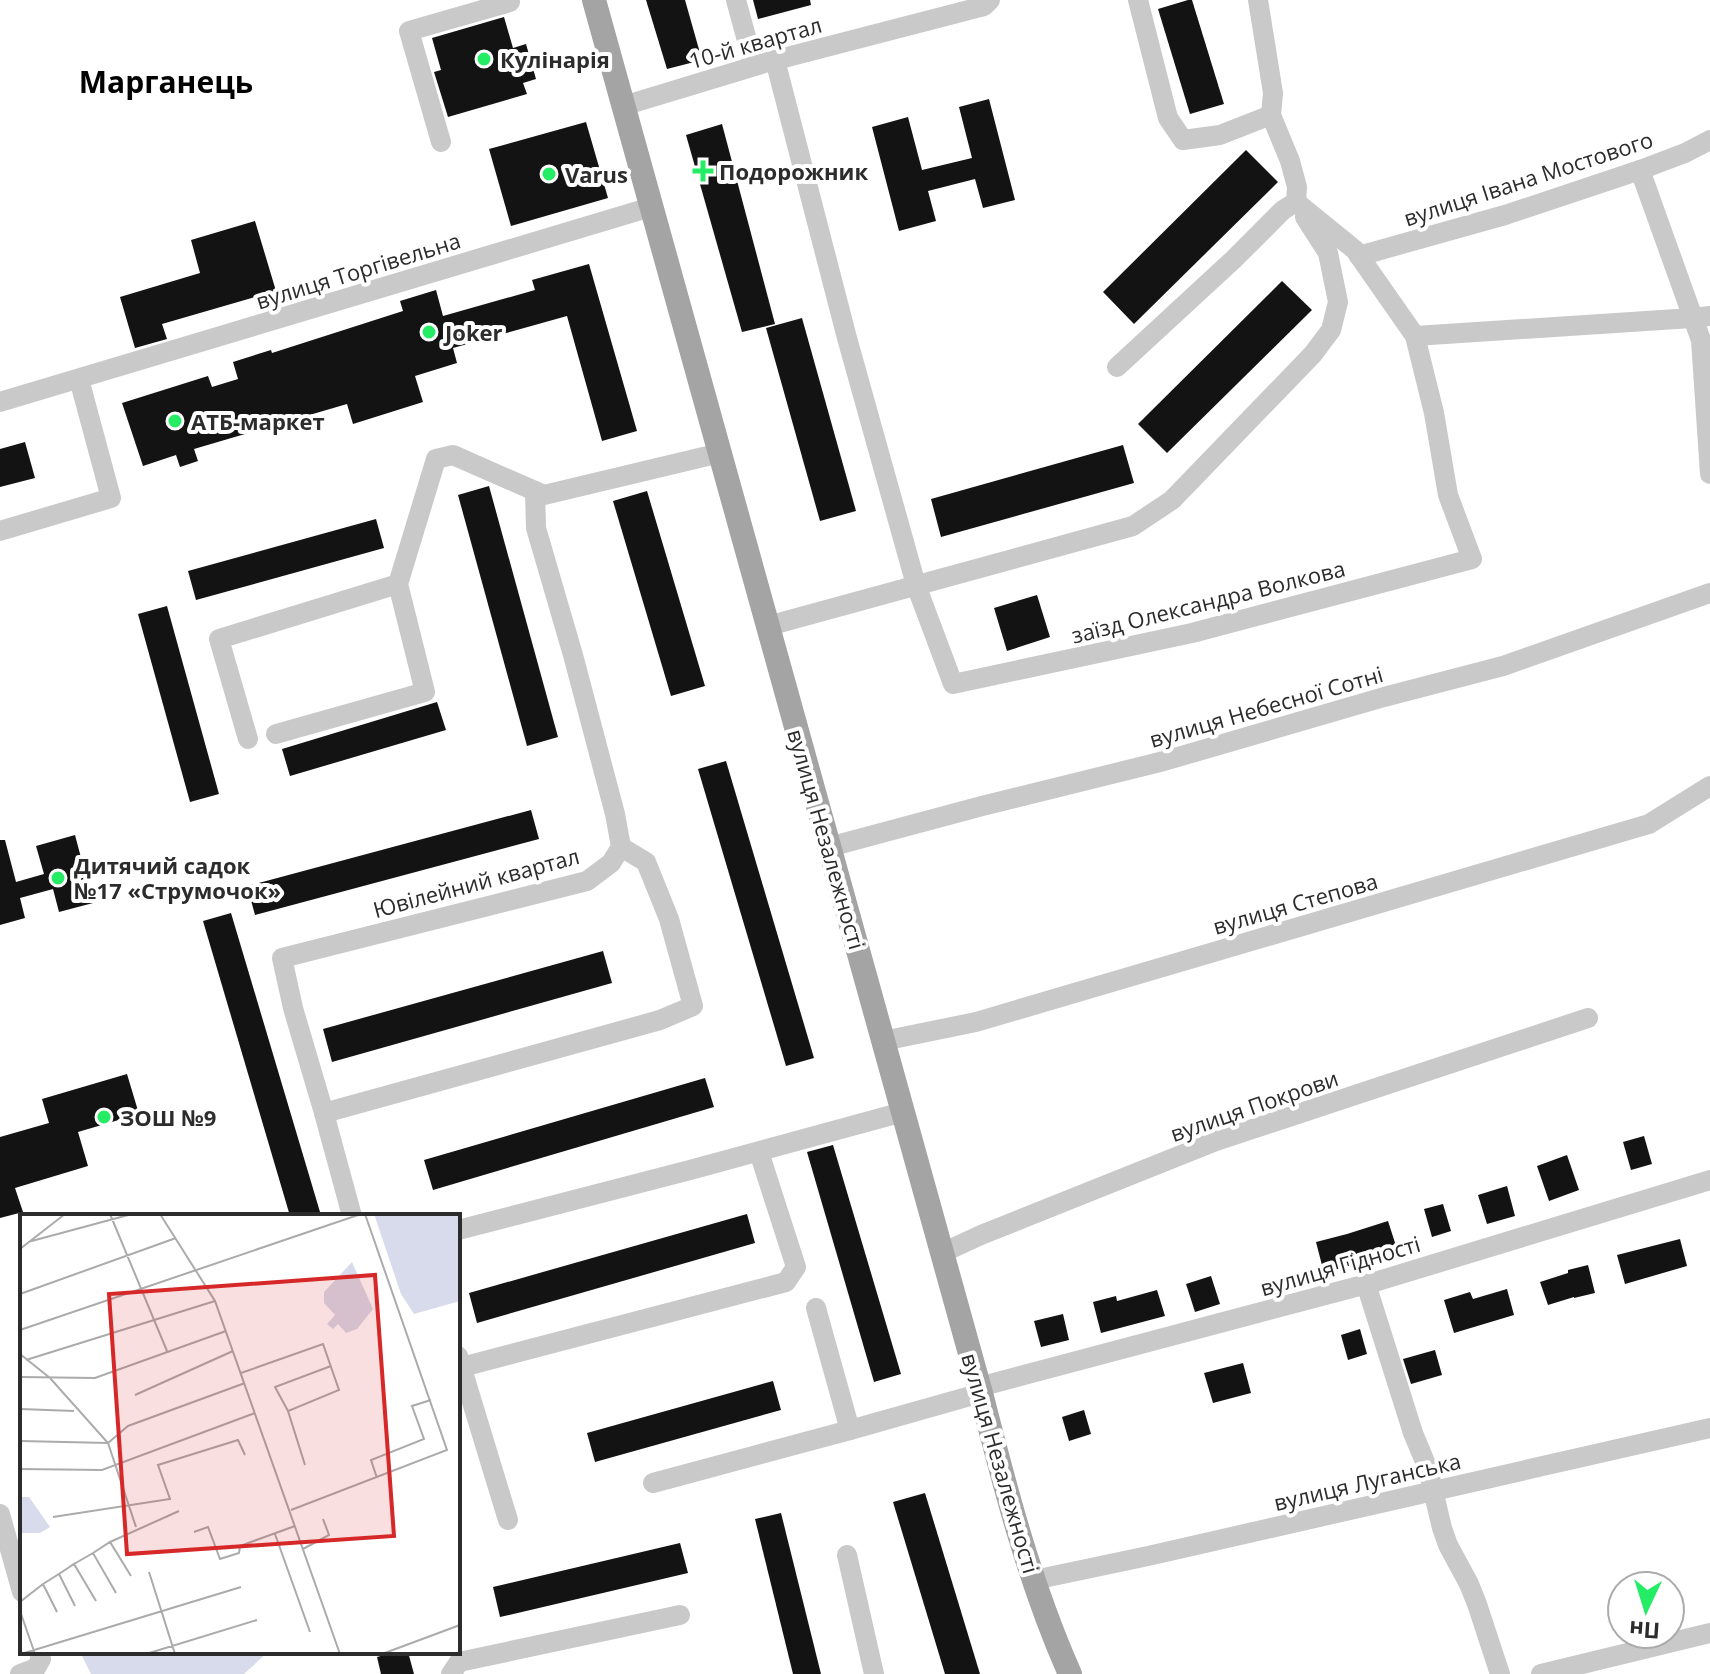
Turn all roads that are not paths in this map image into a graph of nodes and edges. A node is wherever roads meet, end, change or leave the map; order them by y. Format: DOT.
graph roads {
  1 [pos="509,0"];
  2 [pos="594,0"];
  3 [pos="736,0"];
  4 [pos="990,0"];
  5 [pos="1138,0"];
  6 [pos="1258,0"];
  7 [pos="775,60"];
  8 [pos="754,66"];
  9 [pos="623,106"];
  10 [pos="1271,115"];
  11 [pos="1710,140"];
  12 [pos="441,142"];
  13 [pos="1640,170"];
  14 [pos="1296,202"];
  15 [pos="651,207"];
  16 [pos="1359,256"];
  17 [pos="1701,317"];
  18 [pos="1415,336"];
  19 [pos="1117,367"];
  20 [pos="79,379"];
  21 [pos="0,402"];
  22 [pos="720,453"];
  23 [pos="1710,474"];
  24 [pos="535,491"];
  25 [pos="0,531"];
  26 [pos="398,584"];
  27 [pos="916,585"];
  28 [pos="1710,593"];
  29 [pos="768,626"];
  30 [pos="276,734"];
  31 [pos="248,739"];
  32 [pos="1710,786"];
  33 [pos="621,847"];
  34 [pos="829,847"];
  35 [pos="1588,1018"];
  36 [pos="883,1041"];
  37 [pos="903,1112"];
  38 [pos="324,1113"];
  39 [pos="759,1152"];
  40 [pos="1710,1180"];
  41 [pos="351,1214"];
  42 [pos="460,1229"];
  43 [pos="942,1253"];
  44 [pos="1366,1284"];
  45 [pos="816,1308"];
  46 [pos="460,1361"];
  47 [pos="980,1390"];
  48 [pos="1710,1428"];
  49 [pos="850,1430"];
  50 [pos="653,1483"];
  51 [pos="1434,1490"];
  52 [pos="0,1514"];
  53 [pos="508,1520"];
  54 [pos="847,1555"];
  55 [pos="1034,1580"];
  56 [pos="20,1585"];
  57 [pos="680,1615"];
  58 [pos="1710,1633"];
  59 [pos="40,1654"];
  60 [pos="20,1674"];
  61 [pos="451,1674"];
  62 [pos="874,1674"];
  63 [pos="1070,1674"];
  64 [pos="1500,1674"];
  65 [pos="1541,1674"];
  1 -- 12 [label="street"];
  2 -- 9 [label="main road, вулиця Незалежності"];
  3 -- 8 [label="street"];
  4 -- 7 [label="street, 10-й квартал"];
  5 -- 10 [label="street"];
  6 -- 10 [label="street"];
  7 -- 8 [label="street, 10-й квартал"];
  7 -- 27 [label="street"];
  8 -- 9 [label="street, 10-й квартал"];
  9 -- 15 [label="main road, вулиця Незалежності"];
  10 -- 14 [label="street"];
  11 -- 13 [label="street, вулиця Івана Мостового"];
  13 -- 16 [label="street, вулиця Івана Мостового"];
  13 -- 17 [label="street"];
  14 -- 16 [label="street"];
  14 -- 19 [label="street"];
  14 -- 27 [label="street"];
  15 -- 20 [label="street, вулиця Торгівельна"];
  15 -- 22 [label="main road, вулиця Незалежності"];
  16 -- 18 [label="street"];
  17 -- 18 [label="street"];
  17 -- 23 [label="street"];
  18 -- 27 [label="street, заїзд Олександра Волкова"];
  20 -- 21 [label="street, вулиця Торгівельна"];
  20 -- 25 [label="street"];
  22 -- 24 [label="street"];
  22 -- 29 [label="main road, вулиця Незалежності"];
  24 -- 26 [label="street"];
  24 -- 33 [label="street"];
  26 -- 30 [label="street"];
  26 -- 31 [label="street"];
  27 -- 29 [label="street"];
  28 -- 34 [label="street, вулиця Небесної Сотні"];
  29 -- 34 [label="main road, вулиця Незалежності"];
  32 -- 36 [label="street, вулиця Степова"];
  33 -- 38 [label="street, Ювілейний квартал"];
  33 -- 38 [label="street"];
  34 -- 36 [label="main road, вулиця Незалежності"];
  35 -- 43 [label="street, вулиця Покрови"];
  36 -- 37 [label="main road, вулиця Незалежності"];
  37 -- 39 [label="street"];
  37 -- 43 [label="main road, вулиця Незалежності"];
  38 -- 41 [label="street, Ювілейний квартал"];
  39 -- 42 [label="street"];
  39 -- 46 [label="street"];
  40 -- 44 [label="street, вулиця Гідності"];
  43 -- 47 [label="main road, вулиця Незалежності"];
  44 -- 47 [label="street, вулиця Гідності"];
  44 -- 51 [label="street"];
  45 -- 49 [label="street"];
  46 -- 53 [label="street"];
  47 -- 49 [label="street, вулиця Гідності"];
  47 -- 55 [label="main road, вулиця Незалежності"];
  48 -- 51 [label="street, вулиця Луганська"];
  49 -- 50 [label="street, вулиця Гідності"];
  51 -- 55 [label="street, вулиця Луганська"];
  51 -- 64 [label="street"];
  52 -- 56 [label="street"];
  54 -- 62 [label="street"];
  55 -- 63 [label="main road, вулиця Незалежності"];
  57 -- 61 [label="street"];
  58 -- 65 [label="street"];
  59 -- 60 [label="street"];
}
